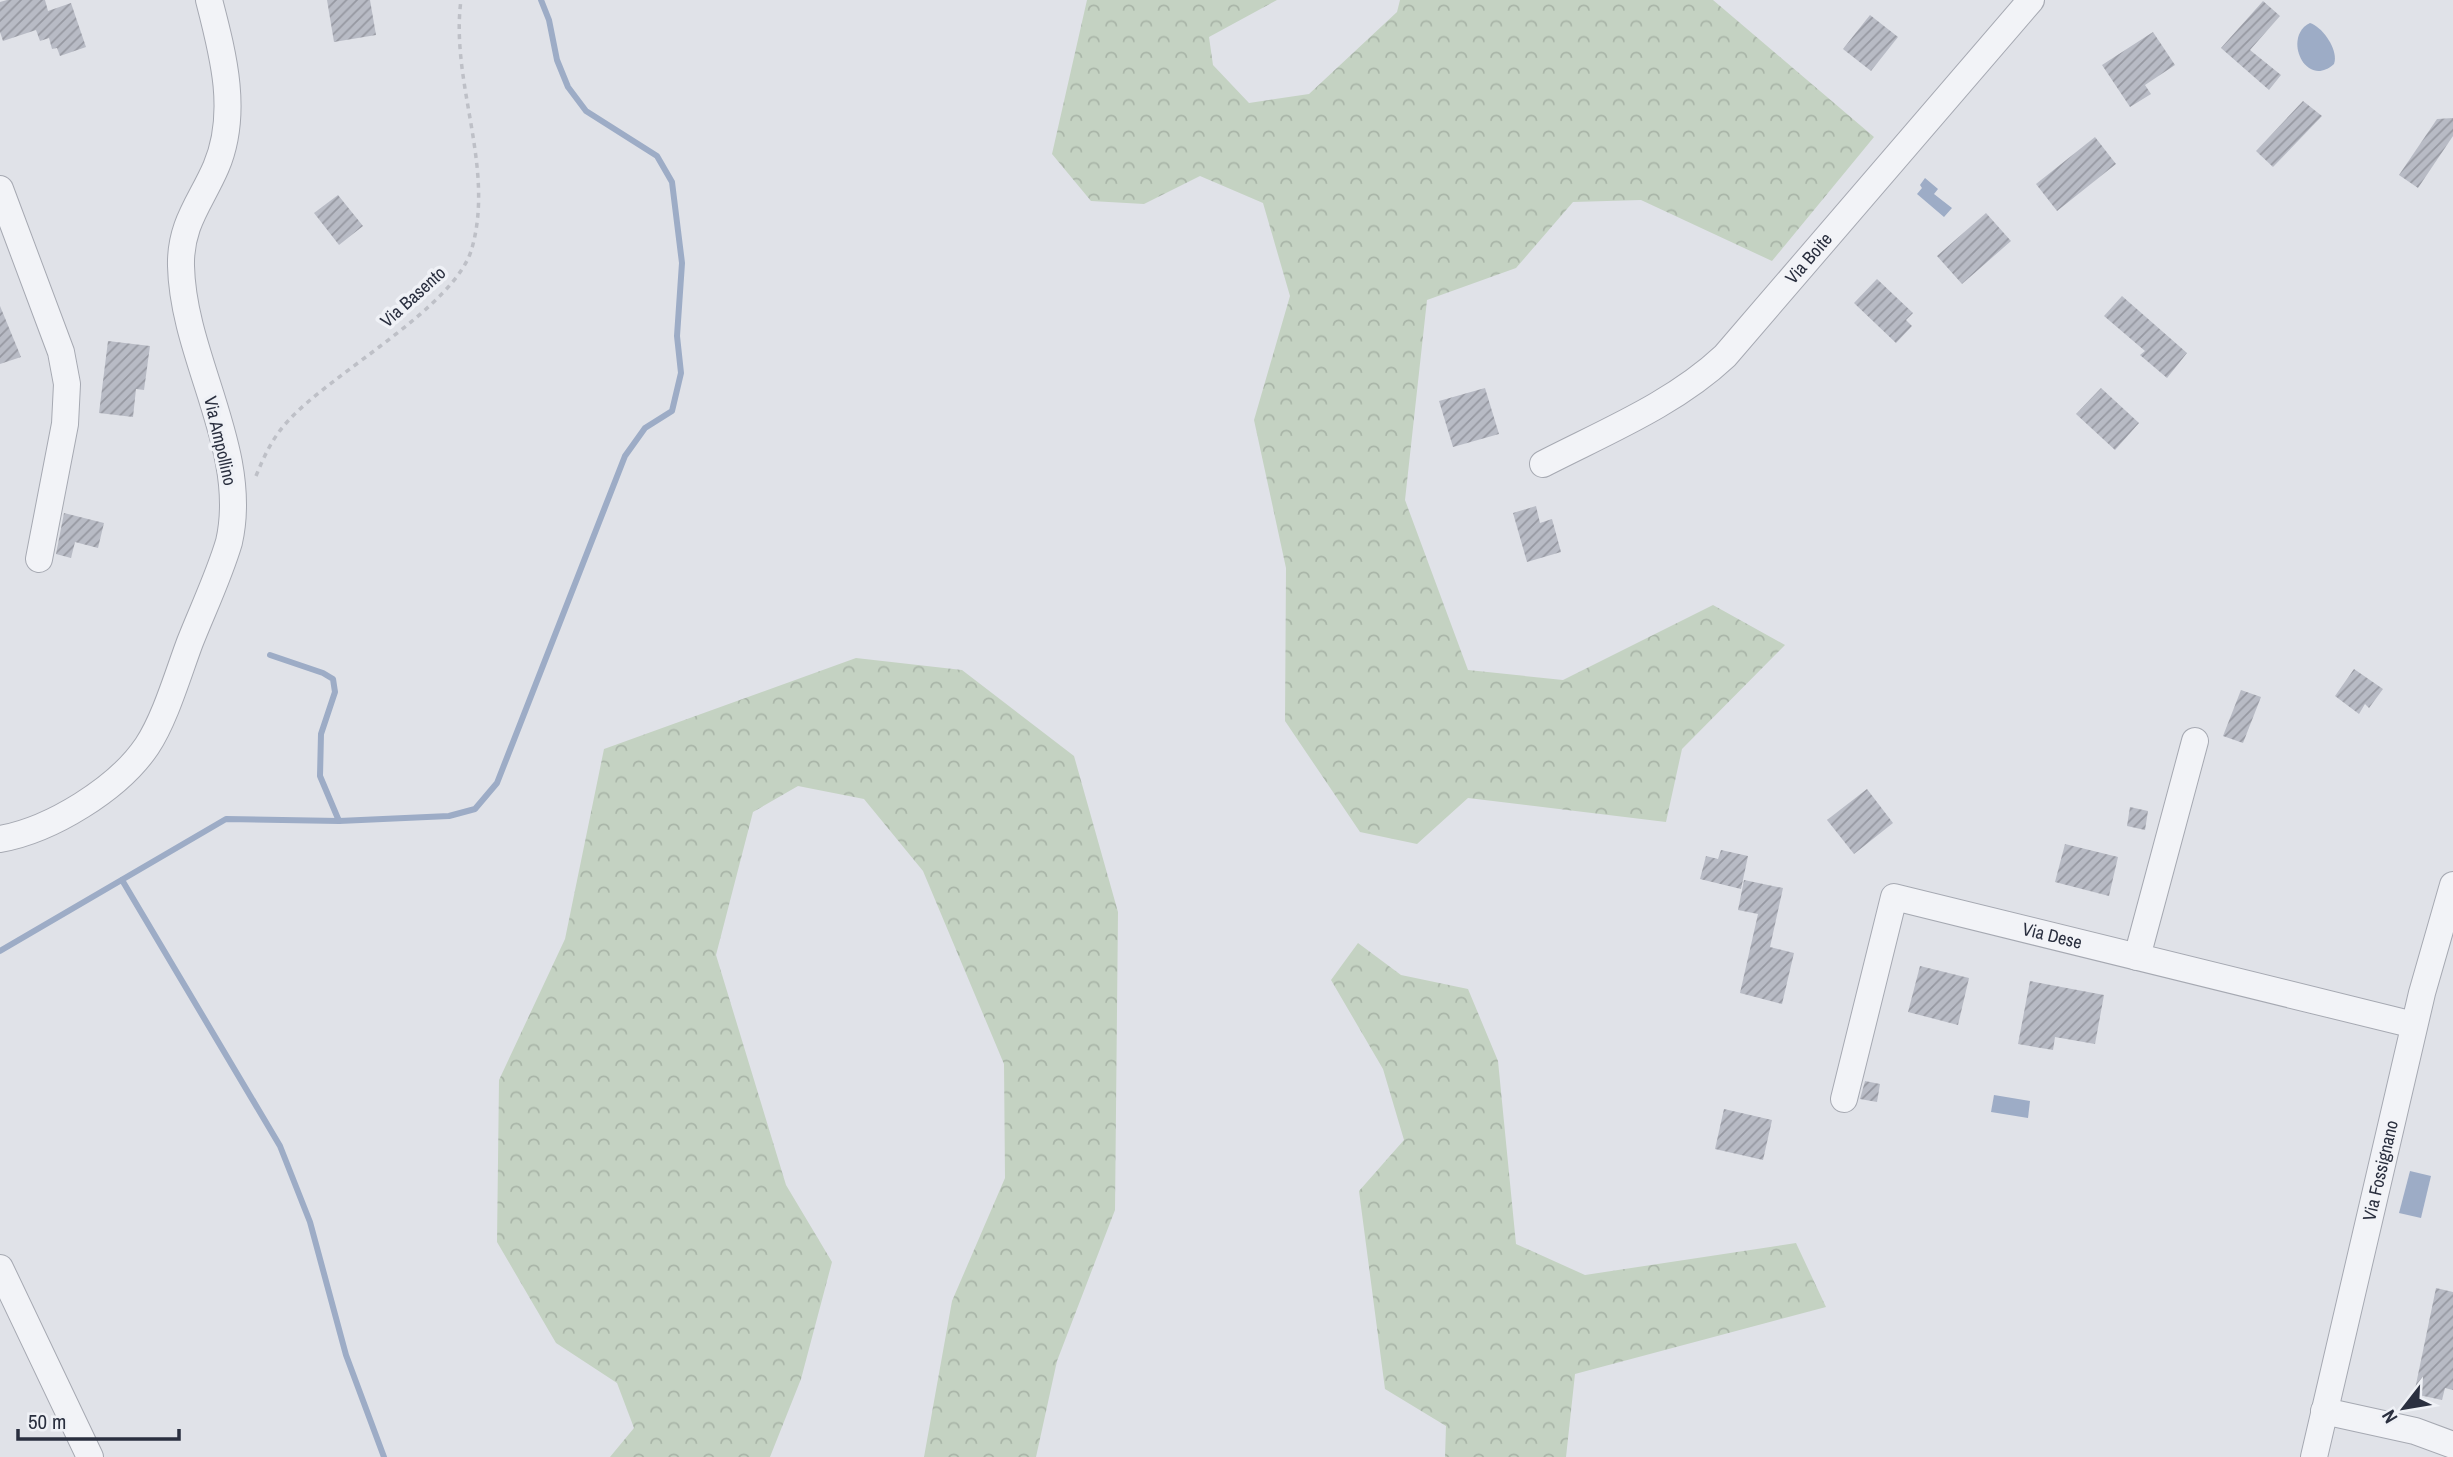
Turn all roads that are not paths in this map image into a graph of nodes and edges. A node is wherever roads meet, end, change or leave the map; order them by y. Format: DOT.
graph roads {
  1 [pos="209,0"];
  2 [pos="2031,0"];
  3 [pos="0,189"];
  4 [pos="1543,464"];
  5 [pos="39,559"];
  6 [pos="2195,741"];
  7 [pos="0,839"];
  8 [pos="2453,885"];
  9 [pos="2137,957"];
  10 [pos="2414,1026"];
  11 [pos="1844,1099"];
  12 [pos="0,1268"];
  13 [pos="2324,1411"];
  14 [pos="2453,1445"];
  15 [pos="90,1457"];
  16 [pos="2314,1457"];
  1 -- 7 [label="street, Via Ampollino"];
  2 -- 4 [label="street, Via Boite"];
  3 -- 5 [label="street"];
  6 -- 9 [label="street"];
  8 -- 10 [label="street, Via Fossignano"];
  9 -- 10 [label="street, Via Dese"];
  9 -- 11 [label="street, Via Dese"];
  10 -- 13 [label="street, Via Fossignano"];
  12 -- 15 [label="street"];
  13 -- 14 [label="street"];
  13 -- 16 [label="street, Via Fossignano"];
}
